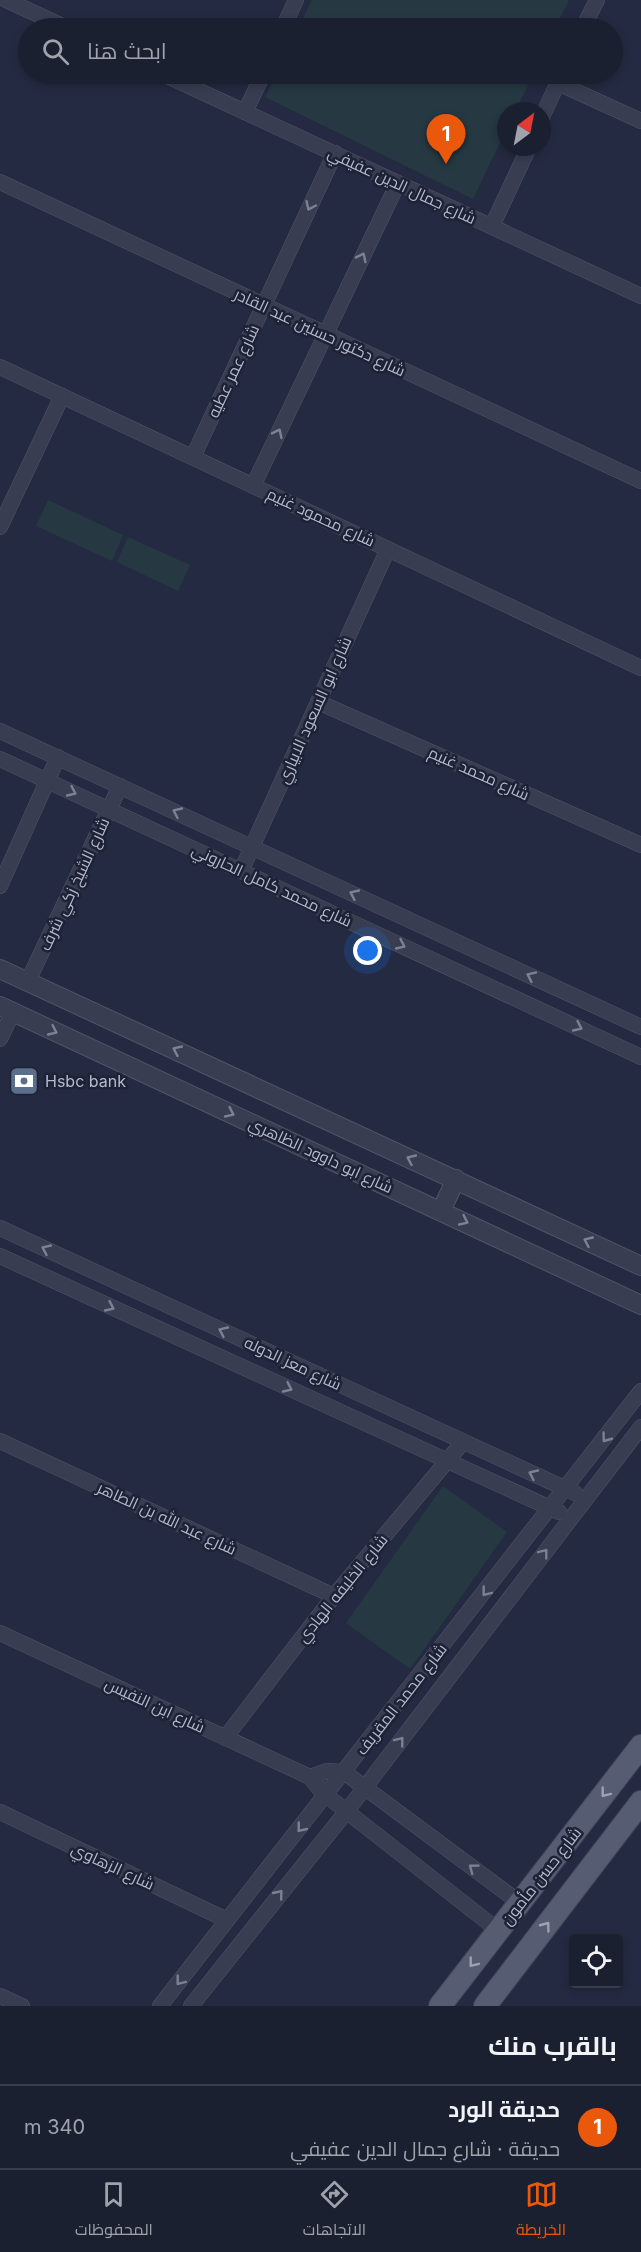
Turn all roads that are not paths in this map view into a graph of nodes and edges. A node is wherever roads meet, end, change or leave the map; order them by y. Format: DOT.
graph roads {
  1 [pos="6,0"];
  2 [pos="296,0"];
  3 [pos="597,0"];
  4 [pos="45,18"];
  5 [pos="288,18"];
  6 [pos="588,18"];
  7 [pos="185,84"];
  8 [pos="258,84"];
  9 [pos="557,84"];
  10 [pos="571,84"];
  11 [pos="549,102"];
  12 [pos="245,112"];
  13 [pos="641,121"];
  14 [pos="335,153"];
  15 [pos="525,156"];
  16 [pos="0,182"];
  17 [pos="398,183"];
  18 [pos="492,226"];
  19 [pos="641,296"];
  20 [pos="264,305"];
  21 [pos="325,334"];
  22 [pos="0,367"];
  23 [pos="62,396"];
  24 [pos="193,457"];
  25 [pos="641,481"];
  26 [pos="253,486"];
  27 [pos="0,527"];
  28 [pos="388,549"];
  29 [pos="641,668"];
  30 [pos="318,702"];
  31 [pos="0,731"];
  32 [pos="58,757"];
  33 [pos="0,759"];
  34 [pos="47,781"];
  35 [pos="120,786"];
  36 [pos="109,809"];
  37 [pos="641,845"];
  38 [pos="252,847"];
  39 [pos="241,871"];
  40 [pos="0,886"];
  41 [pos="0,969"];
  42 [pos="28,981"];
  43 [pos="6,1009"];
  44 [pos="641,1027"];
  45 [pos="0,1039"];
  46 [pos="641,1056"];
  47 [pos="456,1179"];
  48 [pos="441,1211"];
  49 [pos="0,1228"];
  50 [pos="0,1256"];
  51 [pos="641,1266"];
  52 [pos="641,1305"];
  53 [pos="641,1391"];
  54 [pos="641,1427"];
  55 [pos="0,1441"];
  56 [pos="463,1442"];
  57 [pos="446,1461"];
  58 [pos="567,1489"];
  59 [pos="586,1498"];
  60 [pos="551,1509"];
  61 [pos="571,1518"];
  62 [pos="334,1596"];
  63 [pos="0,1633"];
  64 [pos="225,1738"];
  65 [pos="641,1746"];
  66 [pos="344,1772"];
  67 [pos="310,1777"];
  68 [pos="364,1787"];
  69 [pos="327,1796"];
  70 [pos="641,1802"];
  71 [pos="0,1812"];
  72 [pos="346,1812"];
  73 [pos="520,1903"];
  74 [pos="237,1907"];
  75 [pos="257,1920"];
  76 [pos="225,1923"];
  77 [pos="499,1930"];
  78 [pos="243,1939"];
  79 [pos="0,1996"];
  80 [pos="17,2005"];
  81 [pos="160,2006"];
  82 [pos="191,2006"];
  83 [pos="440,2006"];
  84 [pos="486,2006"];
  1 -- 4 [label="street"];
  2 -- 5 [label="street"];
  3 -- 6 [label="street"];
  7 -- 12 [label="street, شارع جمال الدين عفيفي"];
  8 -- 12 [label="street"];
  9 -- 11 [label="street"];
  10 -- 13 [label="street"];
  12 -- 14 [label="street, شارع جمال الدين عفيفي"];
  14 -- 17 [label="street, شارع جمال الدين عفيفي"];
  14 -- 20 [label="street, شارع عمر عطيه, one-way"];
  15 -- 18 [label="street"];
  16 -- 20 [label="street, شارع دكتور حسنين عبد القادر"];
  17 -- 18 [label="street, شارع جمال الدين عفيفي"];
  21 -- 17 [label="street, one-way"];
  18 -- 19 [label="street, شارع جمال الدين عفيفي"];
  20 -- 21 [label="street, شارع دكتور حسنين عبد القادر"];
  20 -- 24 [label="street, شارع عمر عطيه"];
  21 -- 25 [label="street, شارع دكتور حسنين عبد القادر"];
  26 -- 21 [label="street, one-way"];
  22 -- 23 [label="street, شارع محمود غنيم"];
  23 -- 24 [label="street, شارع محمود غنيم"];
  23 -- 27 [label="street"];
  24 -- 26 [label="street, شارع محمود غنيم"];
  26 -- 28 [label="street, شارع محمود غنيم"];
  28 -- 29 [label="street, شارع محمود غنيم"];
  28 -- 30 [label="street, شارع ابو السعود الابياري"];
  30 -- 37 [label="street, شارع محمد غنيم"];
  30 -- 38 [label="street, شارع ابو السعود الابياري"];
  31 -- 32 [label="street, شارع محمد كامل الحاروني"];
  32 -- 34 [label="street"];
  32 -- 35 [label="street, شارع محمد كامل الحاروني"];
  33 -- 34 [label="street, شارع محمد كامل الحاروني"];
  34 -- 36 [label="street, شارع محمد كامل الحاروني, one-way"];
  34 -- 40 [label="street"];
  35 -- 36 [label="street, شارع الشيخ زكي شرف"];
  38 -- 35 [label="street, شارع محمد كامل الحاروني, one-way"];
  36 -- 39 [label="street, شارع محمد كامل الحاروني"];
  36 -- 42 [label="street, شارع الشيخ زكي شرف"];
  38 -- 39 [label="street, شارع ابو السعود الابياري"];
  44 -- 38 [label="street, شارع محمد كامل الحاروني, one-way"];
  39 -- 46 [label="street, شارع محمد كامل الحاروني, one-way"];
  41 -- 42 [label="street"];
  47 -- 42 [label="street, one-way"];
  43 -- 45 [label="street"];
  43 -- 48 [label="street, شارع ابو داوود الظاهري, one-way"];
  47 -- 48 [label="street"];
  51 -- 47 [label="street, one-way"];
  48 -- 52 [label="street, شارع ابو داوود الظاهري, one-way"];
  56 -- 49 [label="street, شارع معز الدوله, one-way"];
  50 -- 57 [label="street, شارع معز الدوله, one-way"];
  53 -- 58 [label="street, شارع محمد المقريف, one-way"];
  54 -- 59 [label="street, شارع محمد المقريف"];
  55 -- 62 [label="street, شارع عبد الله بن الطاهر"];
  56 -- 57 [label="street, شارع الخليفه الهادي"];
  58 -- 56 [label="street, شارع معز الدوله, one-way"];
  57 -- 60 [label="street, شارع معز الدوله"];
  57 -- 62 [label="street, شارع الخليفه الهادي"];
  58 -- 59 [label="street, شارع معز الدوله"];
  58 -- 60 [label="street, شارع محمد المقريف"];
  59 -- 61 [label="street, شارع محمد المقريف"];
  60 -- 61 [label="street, شارع معز الدوله"];
  60 -- 66 [label="street, شارع محمد المقريف, one-way"];
  68 -- 61 [label="street, شارع محمد المقريف, one-way"];
  62 -- 64 [label="street, شارع الخليفه الهادي"];
  63 -- 64 [label="street, شارع ابن النفيس"];
  64 -- 67 [label="street, شارع ابن النفيس"];
  65 -- 73 [label="main road, شارع حسن مأمون, one-way"];
  66 -- 67 [label="street"];
  66 -- 68 [label="street"];
  66 -- 69 [label="street, شارع محمد المقريف"];
  67 -- 69 [label="street, شارع ابن النفيس"];
  68 -- 72 [label="street, شارع محمد المقريف"];
  73 -- 68 [label="street, one-way"];
  69 -- 72 [label="street, شارع ابن النفيس"];
  69 -- 74 [label="street, شارع محمد المقريف, one-way"];
  84 -- 70 [label="main road, شارع حسن مأمون, one-way"];
  71 -- 76 [label="street, شارع الزهاوي"];
  75 -- 72 [label="street, شارع محمد المقريف, one-way"];
  72 -- 77 [label="street, شارع ابن النفيس"];
  73 -- 77 [label="main road, شارع حسن مأمون"];
  74 -- 75 [label="street"];
  74 -- 76 [label="street, شارع محمد المقريف"];
  75 -- 78 [label="street, شارع محمد المقريف"];
  76 -- 78 [label="street, شارع الزهاوي"];
  76 -- 81 [label="street, شارع محمد المقريف, one-way"];
  77 -- 83 [label="main road, شارع حسن مأمون, one-way"];
  78 -- 82 [label="street, شارع محمد المقريف"];
  79 -- 80 [label="street"];
}
